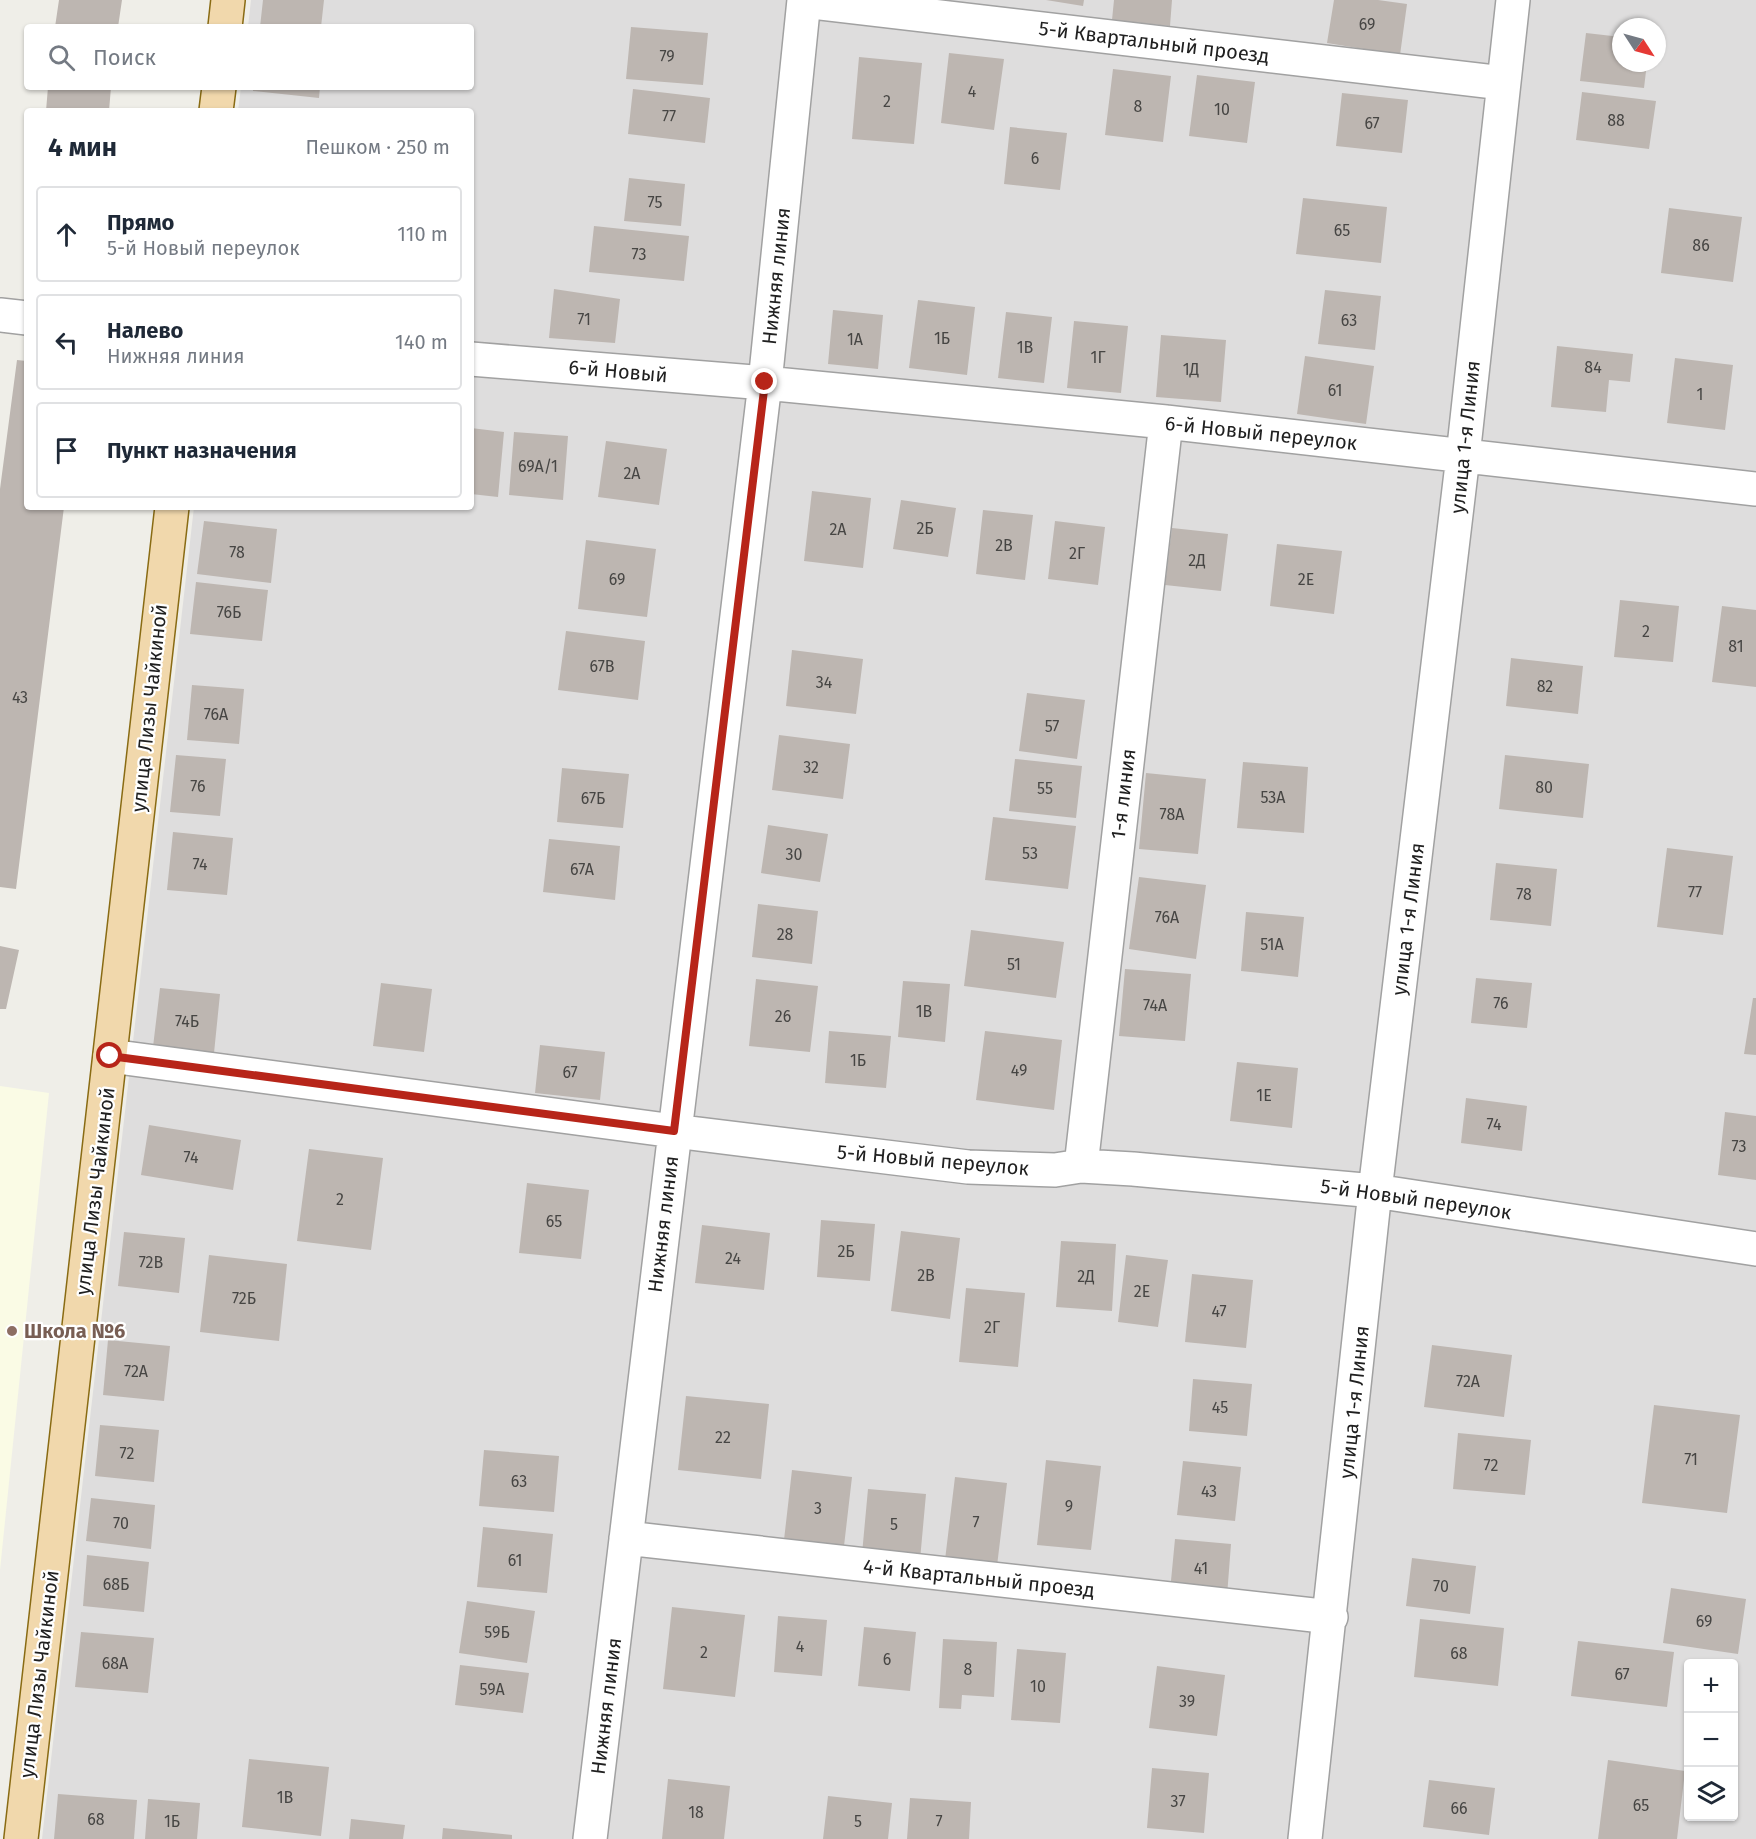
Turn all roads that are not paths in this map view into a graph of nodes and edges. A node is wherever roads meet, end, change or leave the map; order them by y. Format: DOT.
graph roads {
  1 [pos="228,0"];
  2 [pos="804,0"];
  3 [pos="1514,0"];
  4 [pos="225,24"];
  5 [pos="1503,83"];
  6 [pos="219,90"];
  7 [pos="216,108"];
  8 [pos="0,315"];
  9 [pos="24,318"];
  10 [pos="474,358"];
  11 [pos="765,382"];
  12 [pos="1166,422"];
  13 [pos="1463,456"];
  14 [pos="1756,489"];
  15 [pos="172,510"];
  16 [pos="110,1056"];
  17 [pos="674,1131"];
  18 [pos="1081,1166"];
  19 [pos="1375,1191"];
  20 [pos="1756,1249"];
  21 [pos="626,1538"];
  22 [pos="1331,1617"];
  23 [pos="21,1839"];
  24 [pos="590,1839"];
  25 [pos="1305,1839"];
  1 -- 4 [label="main road"];
  2 -- 5 [label="street, 5-й Квартальный проезд"];
  2 -- 11 [label="street, Нижняя линия"];
  3 -- 5 [label="street, улица 1-я Линия"];
  5 -- 13 [label="street, улица 1-я Линия"];
  6 -- 7 [label="main road"];
  8 -- 9 [label="street"];
  10 -- 11 [label="street, 6-й Новый"];
  11 -- 12 [label="street, 6-й Новый переулок"];
  11 -- 17 [label="street, Нижняя линия"];
  12 -- 13 [label="street, 6-й Новый переулок"];
  12 -- 18 [label="street, 1-я линия"];
  13 -- 14 [label="street, 6-й Новый переулок"];
  13 -- 19 [label="street, улица 1-я Линия"];
  15 -- 16 [label="main road, улица Лизы Чайкиной"];
  16 -- 17 [label="street, 5-й Новый переулок"];
  16 -- 23 [label="main road, улица Лизы Чайкиной"];
  17 -- 18 [label="street, 5-й Новый переулок"];
  17 -- 21 [label="street, Нижняя линия"];
  18 -- 19 [label="street, 5-й Новый переулок"];
  19 -- 20 [label="street, 5-й Новый переулок"];
  19 -- 22 [label="street, улица 1-я Линия"];
  21 -- 22 [label="street, 4-й Квартальный проезд"];
  21 -- 24 [label="street, Нижняя линия"];
  22 -- 25 [label="street, улица 1-я Линия"];
}
